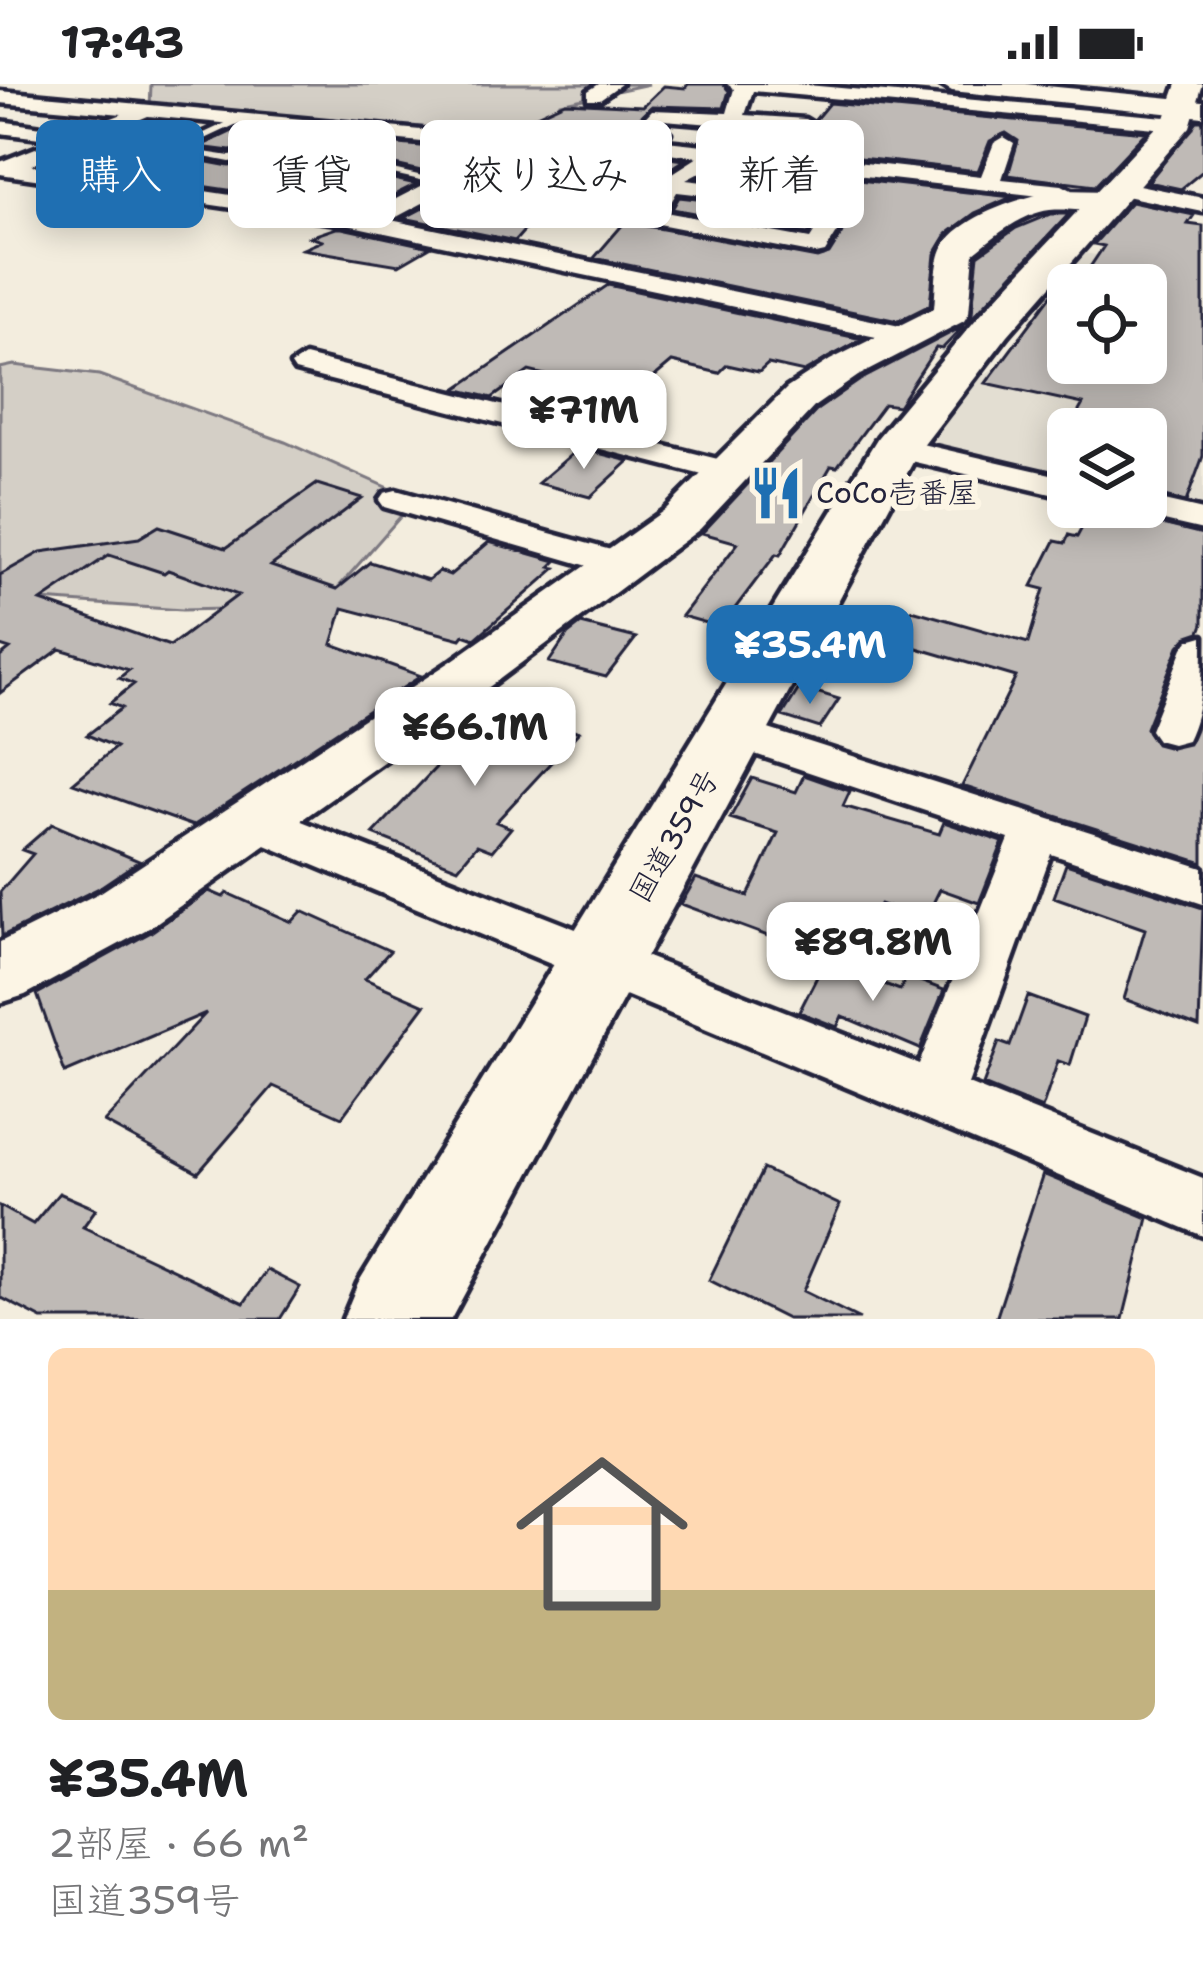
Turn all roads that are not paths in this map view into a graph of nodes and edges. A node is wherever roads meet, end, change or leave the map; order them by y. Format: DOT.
graph roads {
  1 [pos="612,84"];
  2 [pos="952,84"];
  3 [pos="745,85"];
  4 [pos="594,95"];
  5 [pos="1,98"];
  6 [pos="1186,99"];
  7 [pos="142,113"];
  8 [pos="732,119"];
  9 [pos="124,120"];
  10 [pos="656,120"];
  11 [pos="747,120"];
  12 [pos="228,121"];
  13 [pos="228,125"];
  14 [pos="0,127"];
  15 [pos="36,131"];
  16 [pos="1004,143"];
  17 [pos="36,155"];
  18 [pos="228,159"];
  19 [pos="696,166"];
  20 [pos="2,168"];
  21 [pos="864,171"];
  22 [pos="672,183"];
  23 [pos="989,184"];
  24 [pos="671,185"];
  25 [pos="1101,195"];
  26 [pos="228,199"];
  27 [pos="1203,205"];
  28 [pos="387,228"];
  29 [pos="950,326"];
  30 [pos="305,365"];
  31 [pos="896,448"];
  32 [pos="730,472"];
  33 [pos="1047,483"];
  34 [pos="396,500"];
  35 [pos="1167,512"];
  36 [pos="1203,520"];
  37 [pos="622,565"];
  38 [pos="1203,648"];
  39 [pos="1172,730"];
  40 [pos="734,732"];
  41 [pos="254,821"];
  42 [pos="1035,832"];
  43 [pos="1203,886"];
  44 [pos="601,963"];
  45 [pos="0,975"];
  46 [pos="935,1096"];
  47 [pos="1203,1208"];
  48 [pos="407,1315"];
  1 -- 4 [label="street"];
  2 -- 6 [label="street"];
  3 -- 6 [label="street"];
  3 -- 8 [label="street"];
  5 -- 7 [label="street"];
  6 -- 25 [label="highway, 国道359号"];
  7 -- 9 [label="street"];
  7 -- 12 [label="street"];
  8 -- 10 [label="street"];
  8 -- 11 [label="street"];
  13 -- 18 [label="lane"];
  14 -- 15 [label="street"];
  16 -- 23 [label="street"];
  17 -- 20 [label="street"];
  19 -- 22 [label="street"];
  20 -- 26 [label="street"];
  21 -- 23 [label="street"];
  23 -- 25 [label="street"];
  24 -- 24 [label="street"];
  25 -- 27 [label="street"];
  25 -- 29 [label="highway, 国道359号"];
  28 -- 29 [label="street"];
  29 -- 31 [label="highway, 国道359号"];
  29 -- 32 [label="street"];
  30 -- 32 [label="street"];
  31 -- 33 [label="street"];
  31 -- 40 [label="highway, 国道359号"];
  32 -- 37 [label="street"];
  34 -- 37 [label="street"];
  35 -- 36 [label="street"];
  37 -- 41 [label="street"];
  38 -- 39 [label="street"];
  40 -- 42 [label="street"];
  40 -- 44 [label="highway, 国道359号"];
  41 -- 44 [label="street"];
  41 -- 45 [label="street"];
  42 -- 43 [label="street"];
  42 -- 46 [label="street"];
  44 -- 46 [label="street"];
  44 -- 48 [label="highway, 国道359号"];
  46 -- 47 [label="street"];
}
